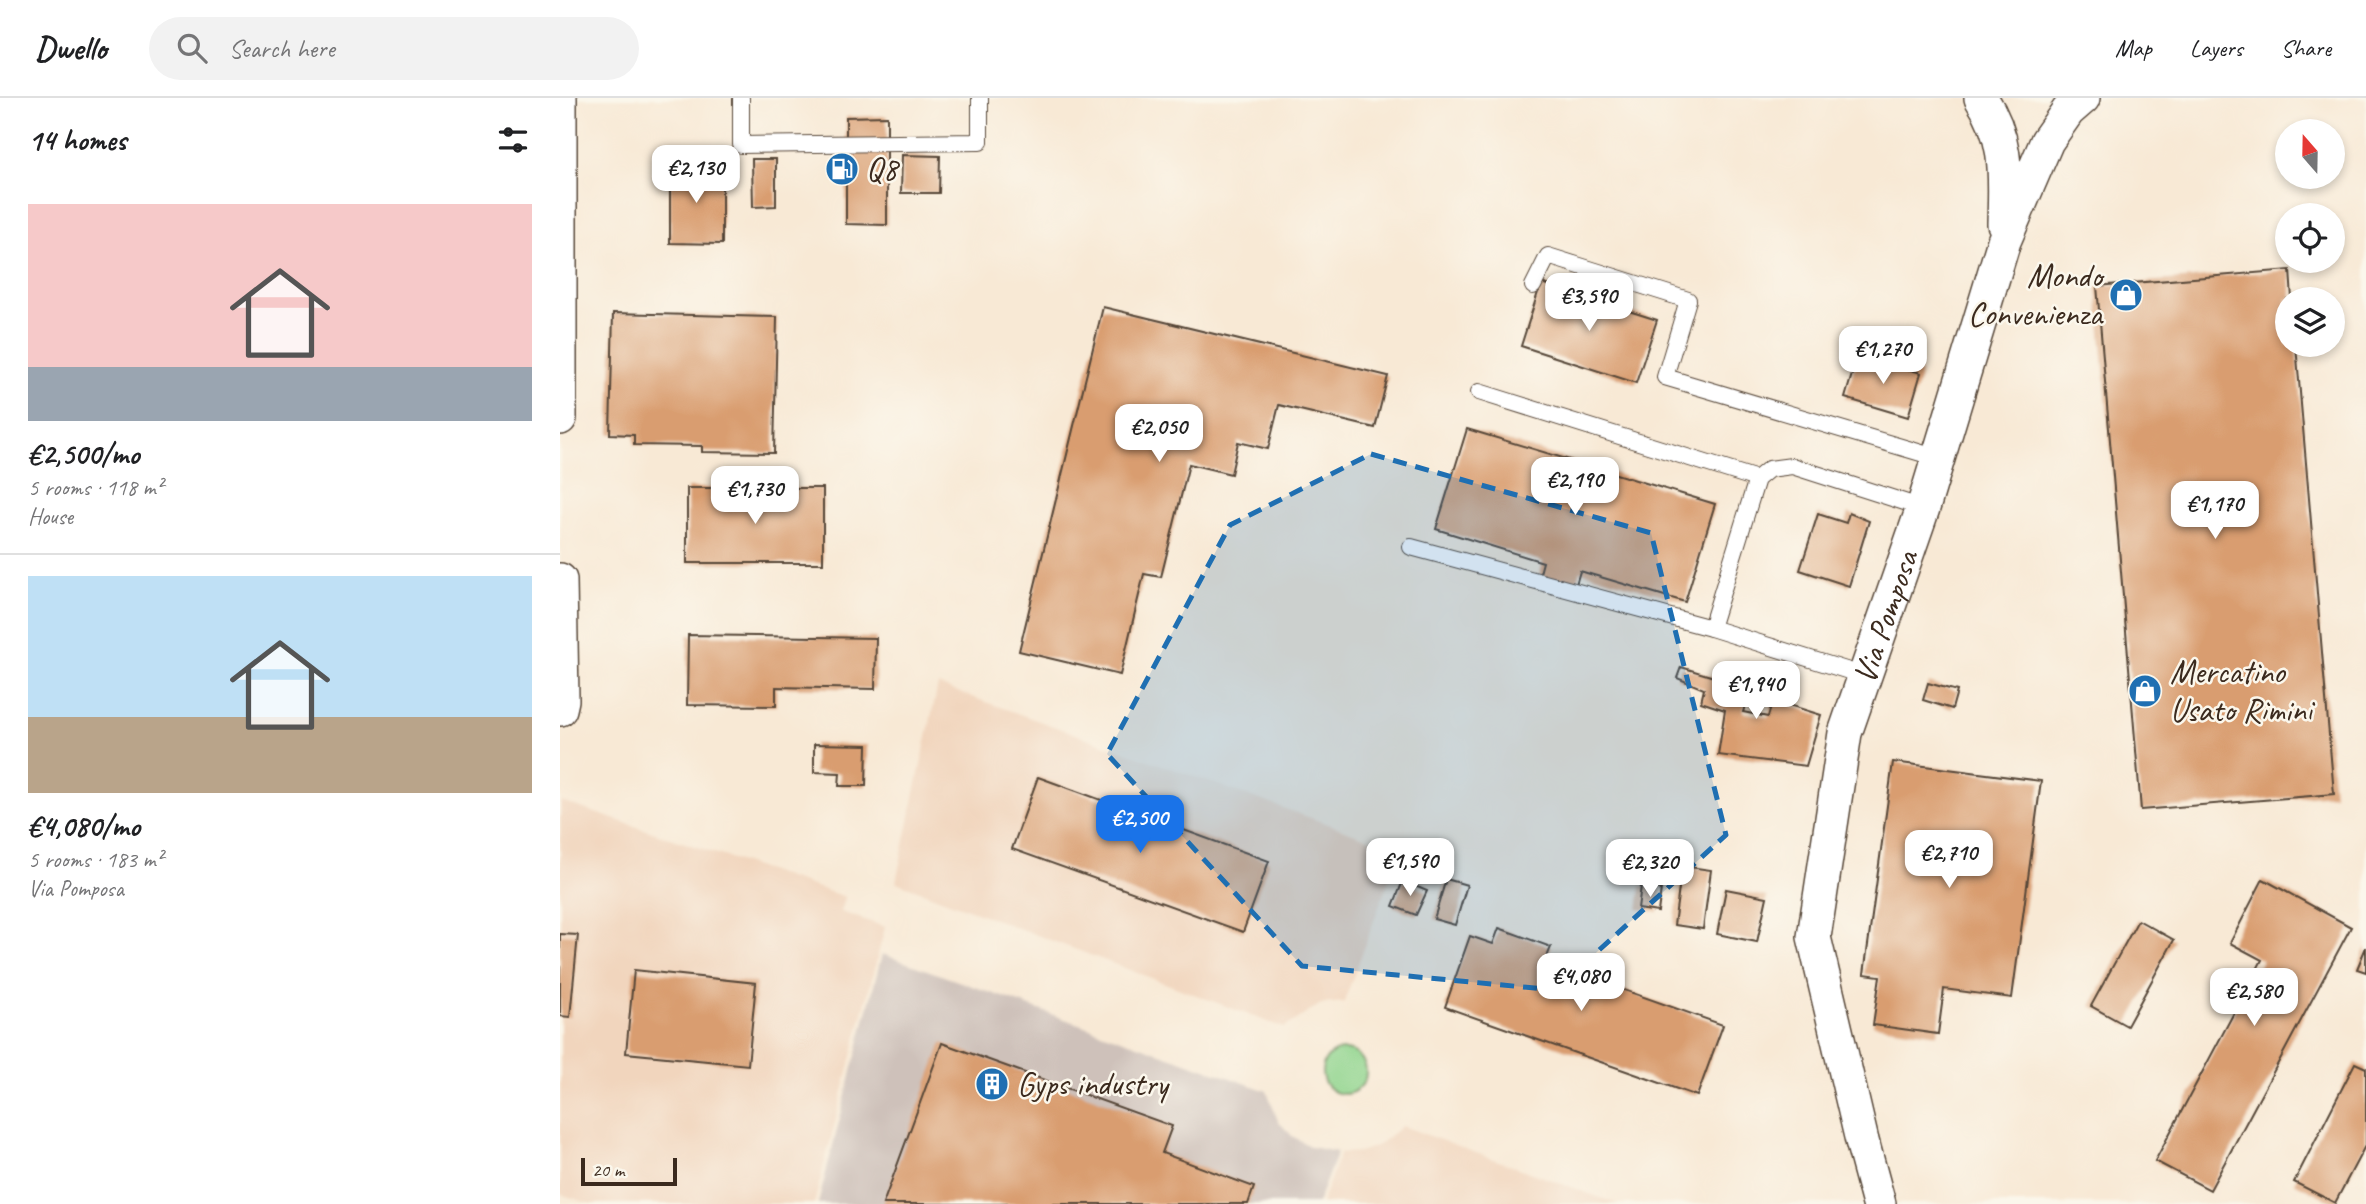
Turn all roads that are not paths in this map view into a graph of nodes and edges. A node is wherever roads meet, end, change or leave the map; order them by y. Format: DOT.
graph roads {
  1 [pos="561,98"];
  2 [pos="741,98"];
  3 [pos="980,98"];
  4 [pos="1981,98"];
  5 [pos="2000,98"];
  6 [pos="2055,98"];
  7 [pos="2083,98"];
  8 [pos="1998,131"];
  9 [pos="2047,141"];
  10 [pos="2004,240"];
  11 [pos="1533,286"];
  12 [pos="1479,392"];
  13 [pos="560,418"];
  14 [pos="1938,457"];
  15 [pos="1758,479"];
  16 [pos="1923,508"];
  17 [pos="1411,547"];
  18 [pos="560,580"];
  19 [pos="1710,628"];
  20 [pos="1865,676"];
  21 [pos="560,709"];
  22 [pos="1880,1204"];
  1 -- 13 [label="street"];
  2 -- 3 [label="lane"];
  4 -- 8 [label="street, Via Pomposa"];
  5 -- 8 [label="street, Via Pomposa"];
  6 -- 9 [label="street, Via Pomposa"];
  7 -- 9 [label="street, Via Pomposa"];
  8 -- 10 [label="street, Via Pomposa"];
  9 -- 10 [label="street, Via Pomposa"];
  10 -- 14 [label="street, Via Pomposa"];
  11 -- 14 [label="lane"];
  12 -- 15 [label="lane"];
  14 -- 16 [label="street, Via Pomposa"];
  15 -- 16 [label="lane"];
  15 -- 19 [label="lane"];
  16 -- 20 [label="street, Via Pomposa"];
  17 -- 19 [label="lane"];
  18 -- 21 [label="street"];
  19 -- 20 [label="lane"];
  20 -- 22 [label="street, Via Pomposa"];
}
